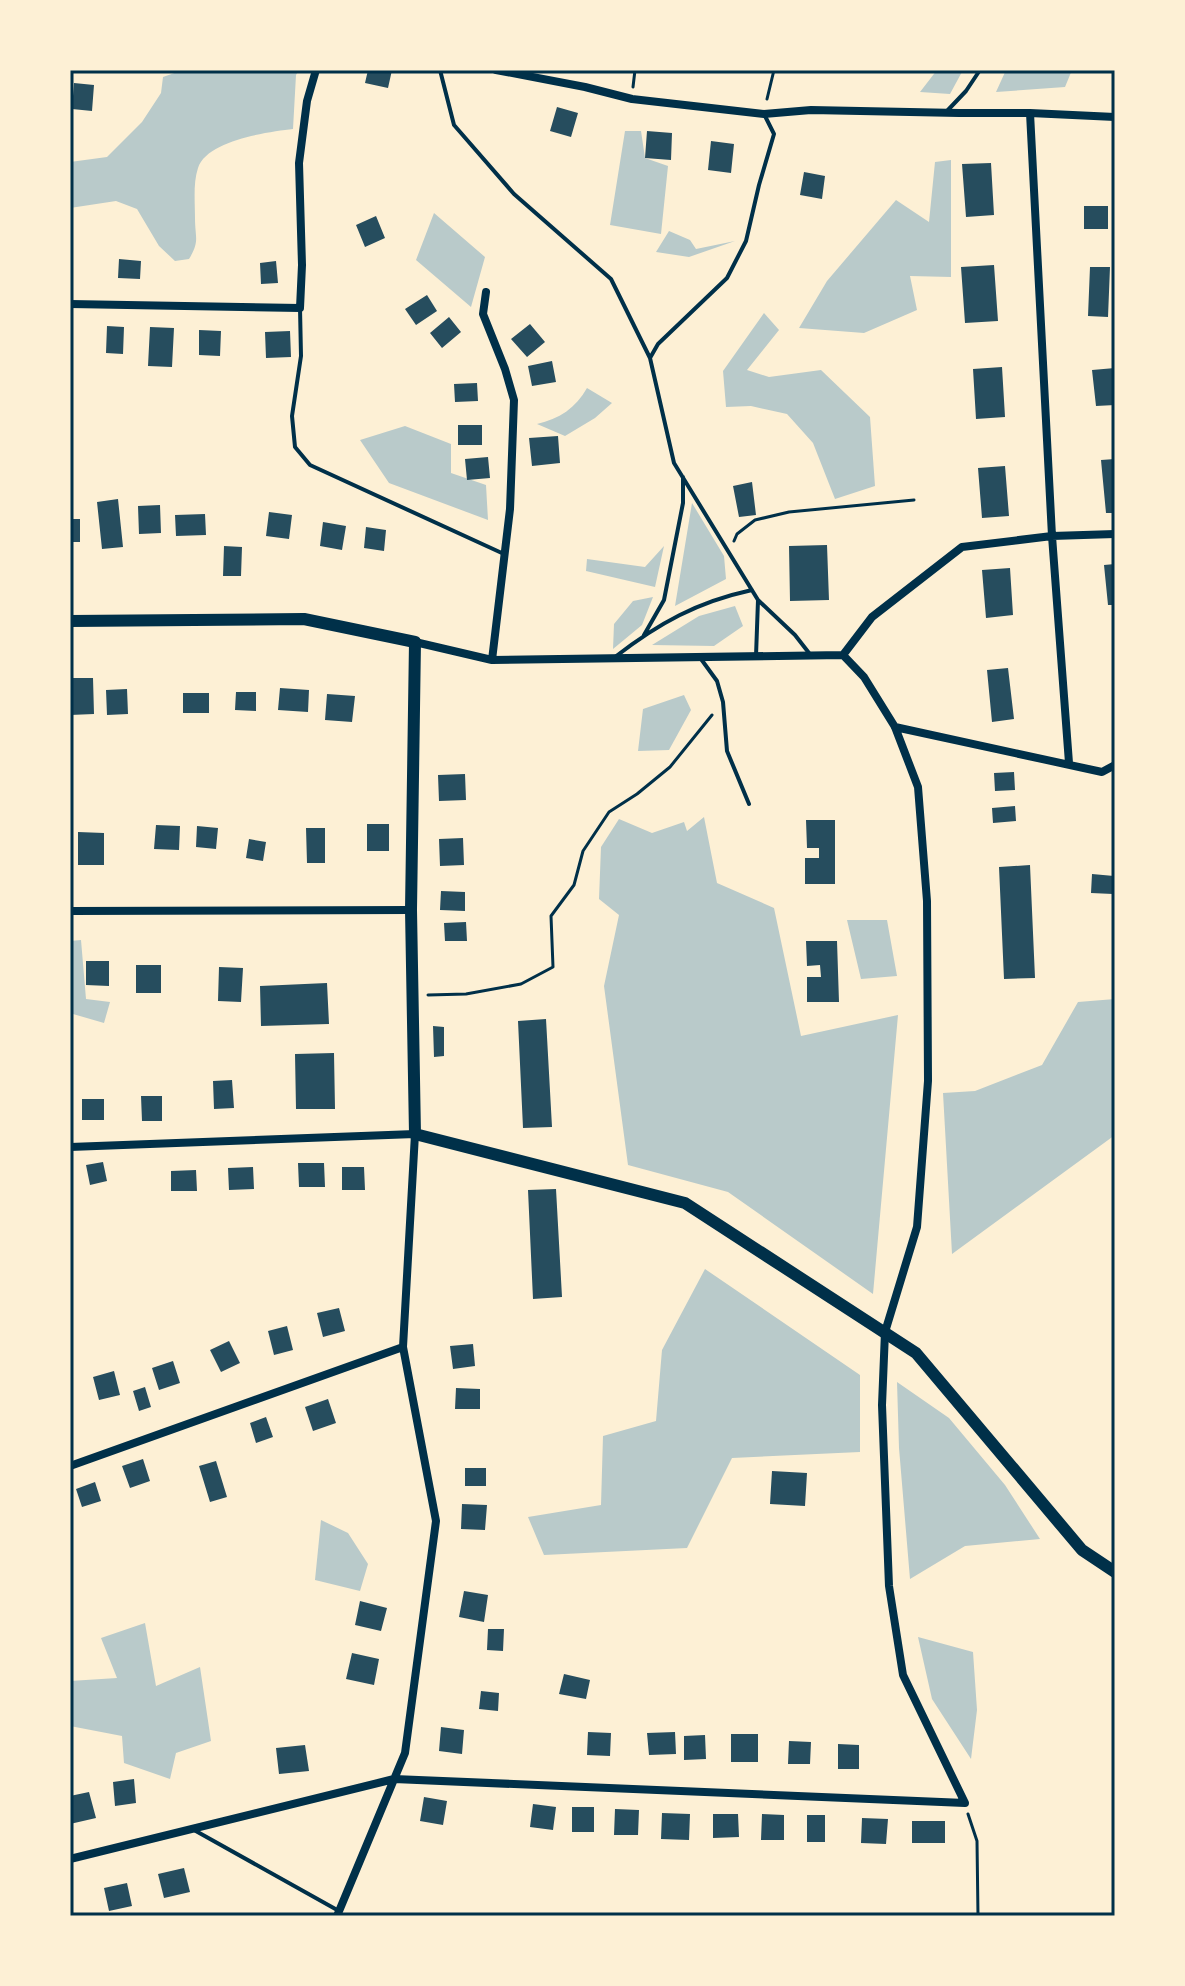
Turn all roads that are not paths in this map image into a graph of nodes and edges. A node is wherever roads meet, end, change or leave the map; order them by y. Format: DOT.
graph roads {
  1 [pos="316,70"];
  2 [pos="440,70"];
  3 [pos="496,70"];
  4 [pos="980,70"];
  5 [pos="945,113"];
  6 [pos="1030,113"];
  7 [pos="764,114"];
  8 [pos="1115,117"];
  9 [pos="486,292"];
  10 [pos="70,304"];
  11 [pos="300,308"];
  12 [pos="650,358"];
  13 [pos="683,476"];
  14 [pos="1115,534"];
  15 [pos="1052,536"];
  16 [pos="504,554"];
  17 [pos="752,590"];
  18 [pos="758,600"];
  19 [pos="70,621"];
  20 [pos="644,635"];
  21 [pos="415,642"];
  22 [pos="811,655"];
  23 [pos="843,655"];
  24 [pos="755,656"];
  25 [pos="700,657"];
  26 [pos="613,658"];
  27 [pos="492,660"];
  28 [pos="895,727"];
  29 [pos="1069,763"];
  30 [pos="1115,765"];
  31 [pos="749,804"];
  32 [pos="411,910"];
  33 [pos="70,911"];
  34 [pos="415,1134"];
  35 [pos="70,1147"];
  36 [pos="885,1332"];
  37 [pos="403,1347"];
  38 [pos="70,1466"];
  39 [pos="1115,1572"];
  40 [pos="394,1779"];
  41 [pos="193,1829"];
  42 [pos="70,1859"];
  43 [pos="338,1913"];
  1 -- 11 [label="street"];
  2 -- 12 [label="lane"];
  3 -- 7 [label="street"];
  4 -- 5 [label="lane"];
  5 -- 6 [label="street"];
  5 -- 7 [label="street"];
  6 -- 8 [label="street"];
  6 -- 15 [label="street"];
  7 -- 12 [label="lane"];
  9 -- 16 [label="street"];
  10 -- 11 [label="street"];
  11 -- 16 [label="lane"];
  12 -- 13 [label="lane"];
  13 -- 17 [label="lane"];
  13 -- 20 [label="lane"];
  14 -- 15 [label="street"];
  15 -- 23 [label="street"];
  15 -- 29 [label="street"];
  16 -- 27 [label="street"];
  17 -- 18 [label="lane"];
  17 -- 20 [label="lane"];
  18 -- 22 [label="lane"];
  18 -- 24 [label="lane"];
  19 -- 21 [label="main road"];
  20 -- 26 [label="lane"];
  21 -- 27 [label="street"];
  21 -- 32 [label="main road"];
  22 -- 23 [label="street"];
  22 -- 24 [label="street"];
  23 -- 28 [label="street"];
  24 -- 25 [label="street"];
  25 -- 26 [label="street"];
  25 -- 31 [label="lane"];
  26 -- 27 [label="street"];
  28 -- 29 [label="street"];
  28 -- 36 [label="street"];
  29 -- 30 [label="street"];
  32 -- 33 [label="street"];
  32 -- 34 [label="main road"];
  34 -- 35 [label="street"];
  34 -- 36 [label="main road"];
  34 -- 37 [label="street"];
  36 -- 39 [label="main road"];
  36 -- 40 [label="street"];
  37 -- 38 [label="street"];
  37 -- 40 [label="street"];
  40 -- 41 [label="street"];
  40 -- 43 [label="street"];
  41 -- 42 [label="street"];
  41 -- 43 [label="lane"];
}
